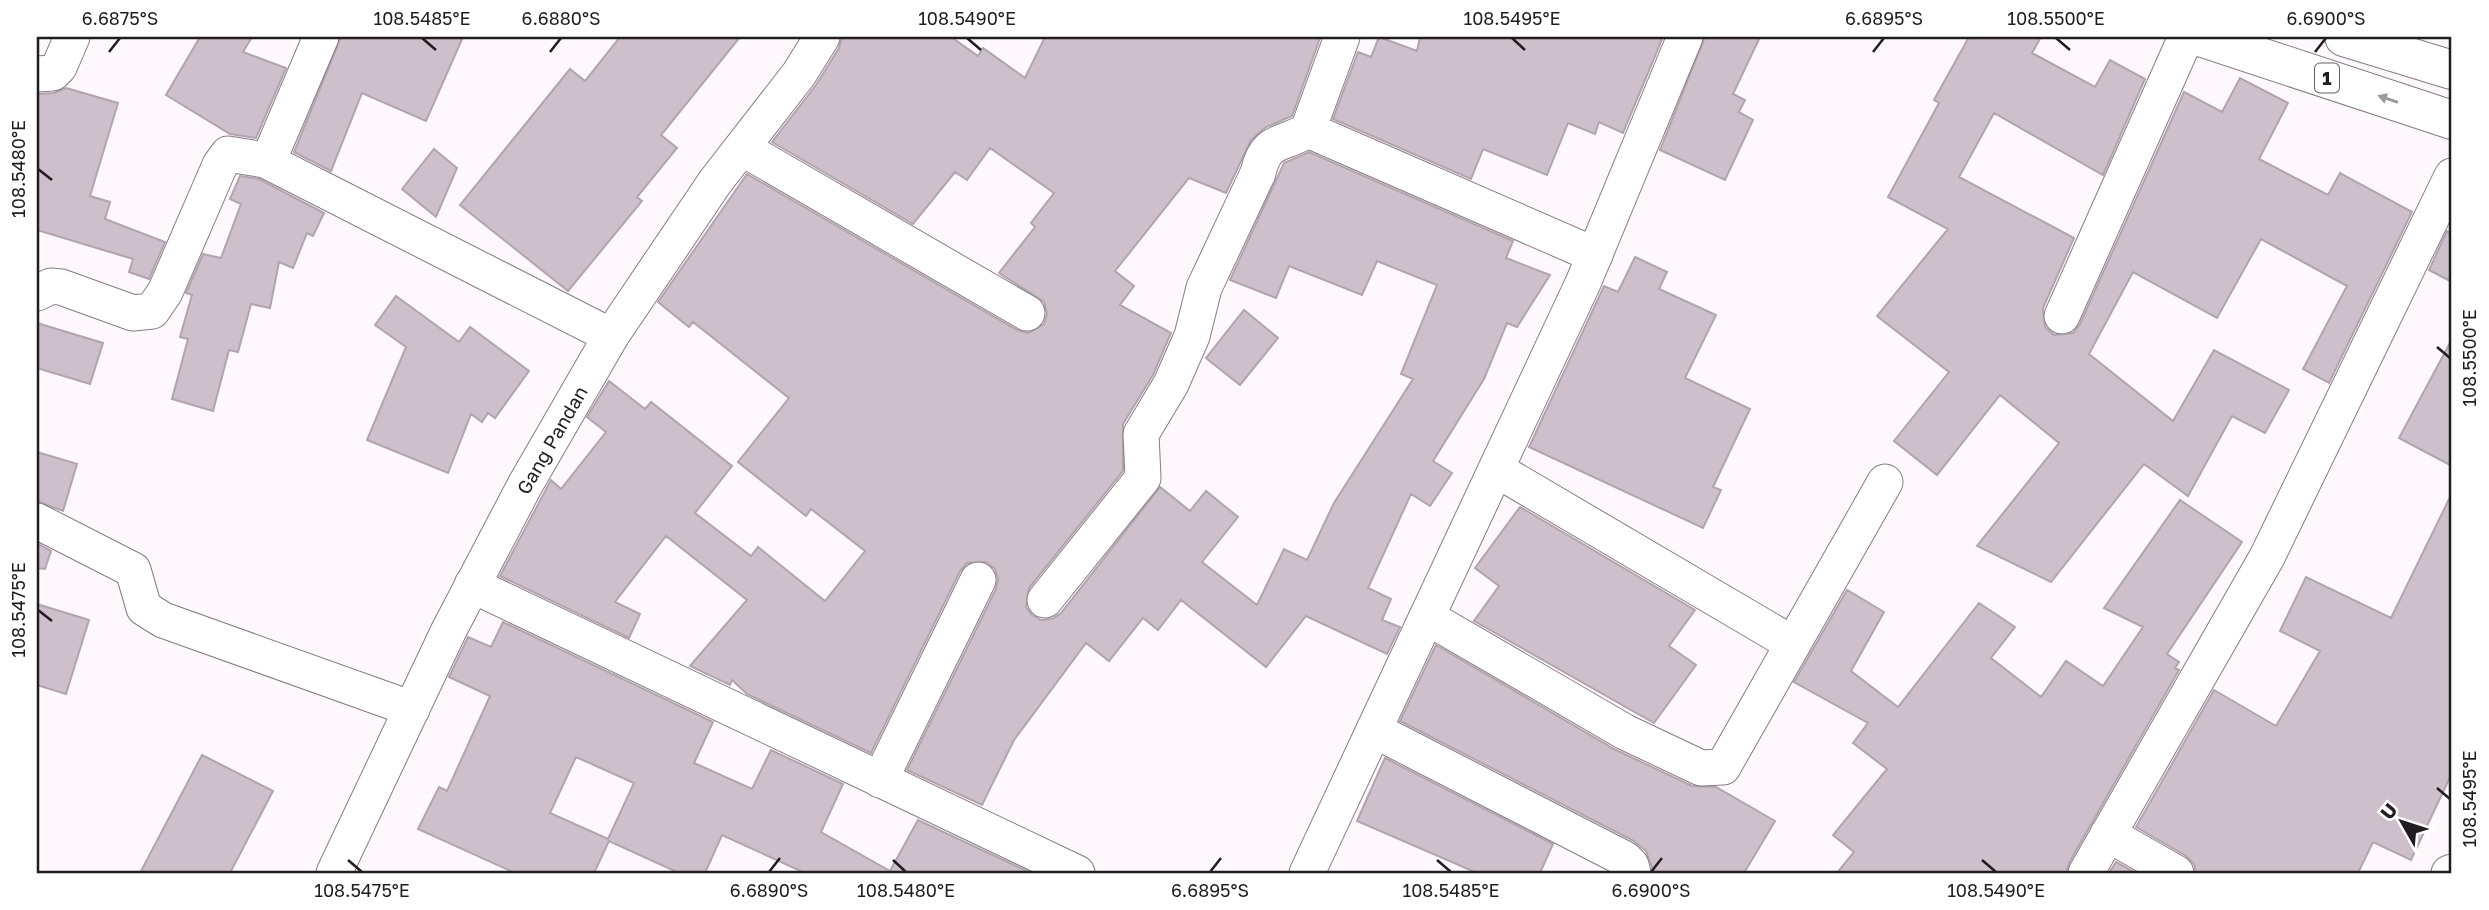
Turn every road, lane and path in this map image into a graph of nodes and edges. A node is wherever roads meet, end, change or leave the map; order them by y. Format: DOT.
graph roads {
  1 [pos="72,37"];
  2 [pos="321,37"];
  3 [pos="822,37"];
  4 [pos="1342,37"];
  5 [pos="1685,37"];
  6 [pos="2186,37"];
  7 [pos="2200,37"];
  8 [pos="2344,37"];
  9 [pos="2447,69"];
  10 [pos="37,74"];
  11 [pos="2439,116"];
  12 [pos="1308,130"];
  13 [pos="742,148"];
  14 [pos="265,160"];
  15 [pos="2452,176"];
  16 [pos="1595,255"];
  17 [pos="37,293"];
  18 [pos="1027,313"];
  19 [pos="2062,316"];
  20 [pos="611,336"];
  21 [pos="1497,470"];
  22 [pos="1885,482"];
  23 [pos="37,521"];
  24 [pos="978,580"];
  25 [pos="472,585"];
  26 [pos="1045,600"];
  27 [pos="1427,617"];
  28 [pos="1793,644"];
  29 [pos="412,709"];
  30 [pos="1374,730"];
  31 [pos="880,780"];
  32 [pos="2108,834"];
  33 [pos="334,873"];
  34 [pos="1077,873"];
  35 [pos="1307,873"];
  36 [pos="1633,873"];
  37 [pos="2086,873"];
  38 [pos="2176,873"];
  1 -- 10 [label="street"];
  2 -- 14 [label="street"];
  3 -- 13 [label="street, Gang Pandan"];
  4 -- 12 [label="street"];
  5 -- 16 [label="street"];
  6 -- 19 [label="street"];
  11 -- 7 [label="highway, 1, one-way"];
  8 -- 9 [label="highway, 1"];
  9 -- 11 [label="highway"];
  12 -- 16 [label="street"];
  12 -- 26 [label="street"];
  13 -- 18 [label="street"];
  13 -- 20 [label="street, Gang Pandan"];
  14 -- 17 [label="street"];
  14 -- 20 [label="street"];
  15 -- 32 [label="street"];
  16 -- 21 [label="street"];
  20 -- 25 [label="street, Gang Pandan"];
  21 -- 27 [label="street"];
  21 -- 28 [label="street"];
  22 -- 28 [label="street"];
  23 -- 29 [label="street"];
  24 -- 31 [label="street"];
  25 -- 29 [label="street, Gang Pandan"];
  25 -- 31 [label="street"];
  27 -- 28 [label="street"];
  27 -- 30 [label="street"];
  29 -- 33 [label="street, Gang Pandan"];
  30 -- 35 [label="street"];
  30 -- 36 [label="street"];
  31 -- 34 [label="street"];
  32 -- 37 [label="street"];
  32 -- 38 [label="street"];
}
